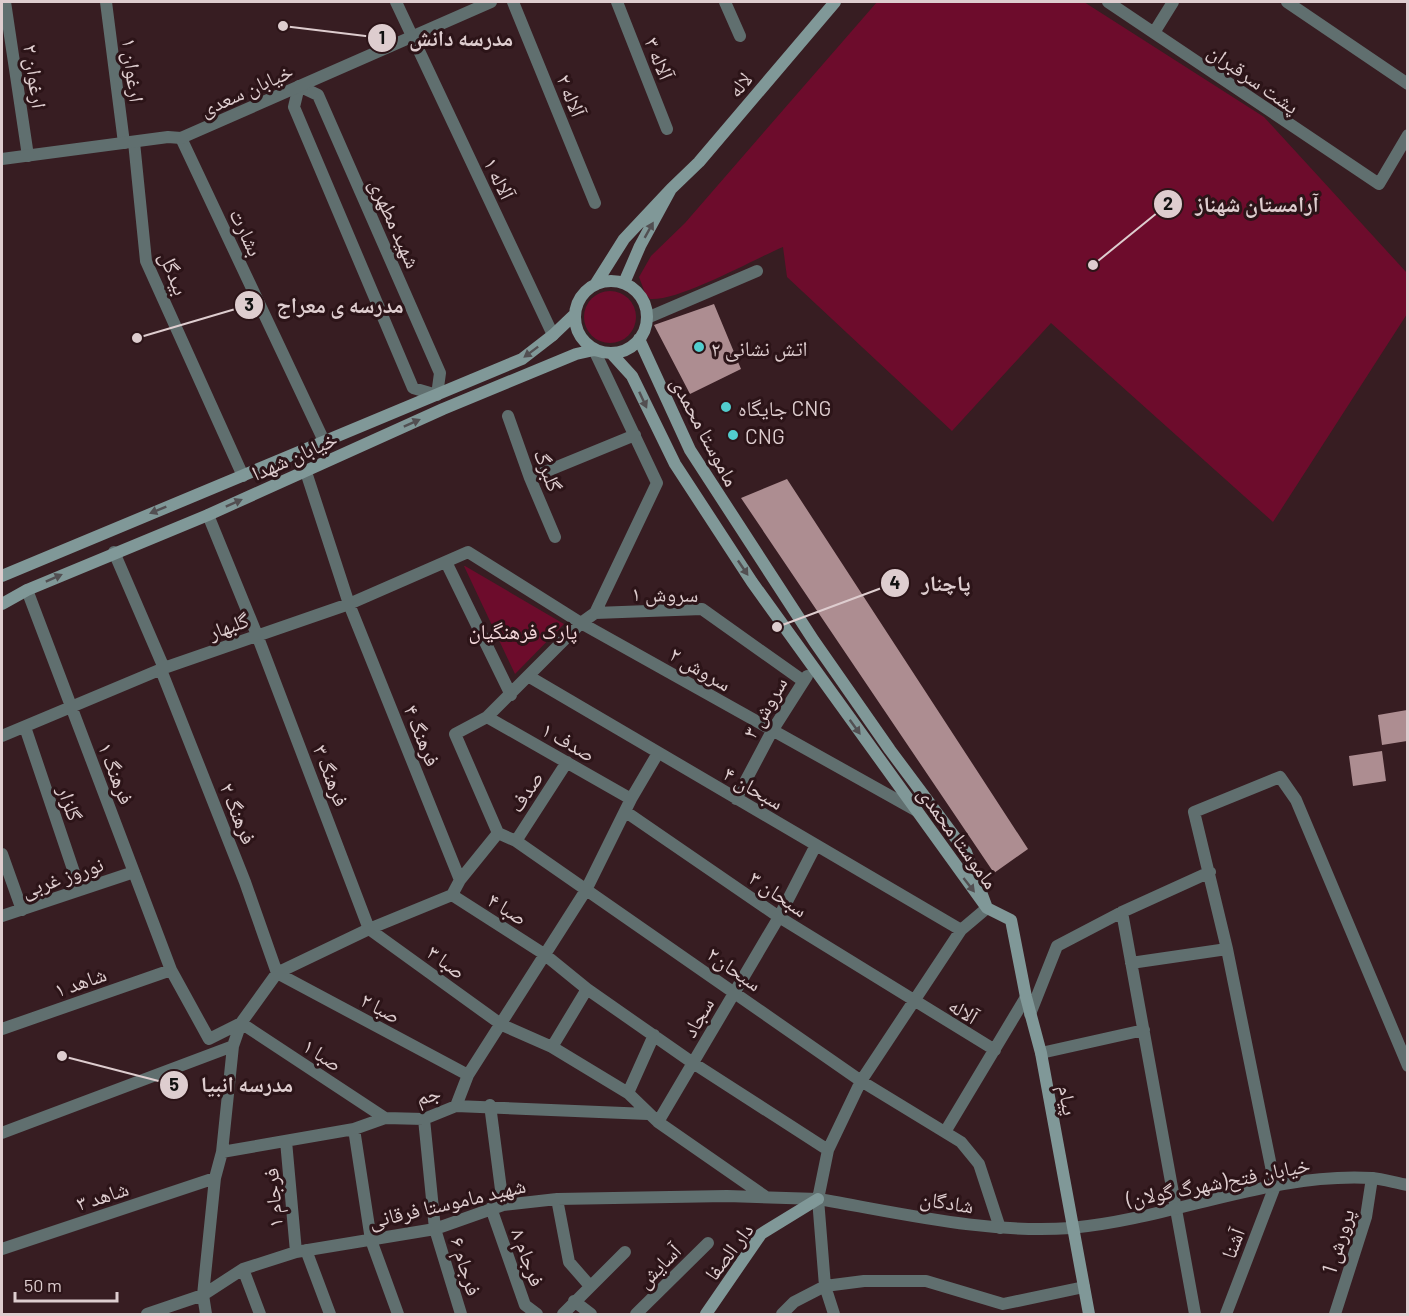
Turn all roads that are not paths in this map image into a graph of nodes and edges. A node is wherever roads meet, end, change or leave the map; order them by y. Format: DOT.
graph roads {
  1 [pos="5,2"];
  2 [pos="106,2"];
  3 [pos="396,2"];
  4 [pos="491,2"];
  5 [pos="513,2"];
  6 [pos="617,2"];
  7 [pos="725,2"];
  8 [pos="835,2"];
  9 [pos="1108,2"];
  10 [pos="1173,2"];
  11 [pos="1287,2"];
  12 [pos="1155,31"];
  13 [pos="740,36"];
  14 [pos="411,38"];
  15 [pos="1407,84"];
  16 [pos="299,86"];
  17 [pos="667,129"];
  18 [pos="1407,135"];
  19 [pos="181,138"];
  20 [pos="129,142"];
  21 [pos="27,156"];
  22 [pos="2,159"];
  23 [pos="671,189"];
  24 [pos="595,203"];
  25 [pos="757,271"];
  26 [pos="624,283"];
  27 [pos="595,285"];
  28 [pos="575,314"];
  29 [pos="647,318"];
  30 [pos="554,335"];
  31 [pos="639,339"];
  32 [pos="602,352"];
  33 [pos="437,395"];
  34 [pos="443,409"];
  35 [pos="508,416"];
  36 [pos="635,435"];
  37 [pos="324,441"];
  38 [pos="306,472"];
  39 [pos="243,476"];
  40 [pos="530,478"];
  41 [pos="208,515"];
  42 [pos="555,537"];
  43 [pos="114,552"];
  44 [pos="468,552"];
  45 [pos="446,562"];
  46 [pos="2,576"];
  47 [pos="27,590"];
  48 [pos="2,603"];
  49 [pos="349,604"];
  50 [pos="595,613"];
  51 [pos="581,623"];
  52 [pos="257,635"];
  53 [pos="163,669"];
  54 [pos="814,670"];
  55 [pos="528,676"];
  56 [pos="802,680"];
  57 [pos="511,695"];
  58 [pos="71,708"];
  59 [pos="487,717"];
  60 [pos="25,727"];
  61 [pos="772,731"];
  62 [pos="2,736"];
  63 [pos="658,753"];
  64 [pos="567,762"];
  65 [pos="631,799"];
  66 [pos="736,799"];
  67 [pos="626,812"];
  68 [pos="917,812"];
  69 [pos="498,833"];
  70 [pos="516,841"];
  71 [pos="816,845"];
  72 [pos="2,854"];
  73 [pos="134,872"];
  74 [pos="1210,872"];
  75 [pos="460,880"];
  76 [pos="80,890"];
  77 [pos="586,890"];
  78 [pos="452,895"];
  79 [pos="987,908"];
  80 [pos="22,910"];
  81 [pos="1122,912"];
  82 [pos="2,916"];
  83 [pos="779,917"];
  84 [pos="369,929"];
  85 [pos="961,930"];
  86 [pos="1227,949"];
  87 [pos="544,954"];
  88 [pos="1131,963"];
  89 [pos="171,970"];
  90 [pos="277,973"];
  91 [pos="587,988"];
  92 [pos="735,991"];
  93 [pos="1026,997"];
  94 [pos="913,1002"];
  95 [pos="1030,1014"];
  96 [pos="241,1023"];
  97 [pos="502,1025"];
  98 [pos="2,1029"];
  99 [pos="1144,1030"];
  100 [pos="654,1035"];
  101 [pos="233,1046"];
  102 [pos="552,1047"];
  103 [pos="995,1050"];
  104 [pos="1041,1053"];
  105 [pos="693,1063"];
  106 [pos="1407,1066"];
  107 [pos="468,1075"];
  108 [pos="861,1081"];
  109 [pos="628,1093"];
  110 [pos="490,1105"];
  111 [pos="456,1106"];
  112 [pos="648,1114"];
  113 [pos="385,1118"];
  114 [pos="424,1119"];
  115 [pos="658,1122"];
  116 [pos="354,1129"];
  117 [pos="945,1132"];
  118 [pos="2,1133"];
  119 [pos="286,1141"];
  120 [pos="828,1150"];
  121 [pos="222,1152"];
  122 [pos="215,1178"];
  123 [pos="1372,1178"];
  124 [pos="1407,1185"];
  125 [pos="1275,1186"];
  126 [pos="766,1197"];
  127 [pos="557,1199"];
  128 [pos="818,1199"];
  129 [pos="497,1207"];
  130 [pos="1176,1209"];
  131 [pos="1000,1228"];
  132 [pos="1071,1228"];
  133 [pos="435,1229"];
  134 [pos="371,1240"];
  135 [pos="708,1243"];
  136 [pos="2,1249"];
  137 [pos="301,1251"];
  138 [pos="625,1252"];
  139 [pos="243,1269"];
  140 [pos="590,1286"];
  141 [pos="825,1286"];
  142 [pos="1084,1287"];
  143 [pos="203,1295"];
  144 [pos="574,1301"];
  145 [pos="147,1314"];
  146 [pos="206,1314"];
  147 [pos="260,1314"];
  148 [pos="330,1314"];
  149 [pos="398,1314"];
  150 [pos="461,1314"];
  151 [pos="537,1314"];
  152 [pos="563,1314"];
  153 [pos="591,1314"];
  154 [pos="636,1314"];
  155 [pos="706,1314"];
  156 [pos="782,1314"];
  157 [pos="834,1314"];
  158 [pos="1089,1314"];
  159 [pos="1195,1314"];
  160 [pos="1226,1314"];
  161 [pos="1335,1314"];
  1 -- 21 [label="street, ارغوان ۲"];
  2 -- 20 [label="street, ارغوان ۱"];
  3 -- 14 [label="street, آلاله ۱"];
  4 -- 14 [label="street, خیابان سعدی"];
  5 -- 24 [label="street, آلاله ۲"];
  6 -- 17 [label="street, آلاله ۳"];
  7 -- 13 [label="street"];
  8 -- 23 [label="main road, لاله"];
  9 -- 12 [label="street, پشت سرقبران"];
  10 -- 12 [label="street"];
  11 -- 15 [label="street"];
  12 -- 18 [label="street, پشت سرقبران"];
  14 -- 16 [label="street, خیابان سعدی"];
  14 -- 30 [label="street, آلاله ۱"];
  16 -- 19 [label="street, خیابان سعدی"];
  16 -- 33 [label="street, شهید مطهری"];
  16 -- 33 [label="street"];
  19 -- 20 [label="street, خیابان سعدی"];
  19 -- 37 [label="street, بشارت"];
  20 -- 21 [label="street, خیابان سعدی"];
  20 -- 39 [label="street, بیدگل"];
  21 -- 22 [label="street, خیابان سعدی"];
  26 -- 23 [label="main road, one-way"];
  23 -- 27 [label="main road"];
  25 -- 29 [label="street"];
  26 -- 27 [label="main road"];
  26 -- 29 [label="main road"];
  27 -- 28 [label="main road"];
  28 -- 30 [label="main road, خیابان شهدا"];
  28 -- 32 [label="main road"];
  29 -- 31 [label="main road"];
  30 -- 33 [label="main road, خیابان شهدا, one-way"];
  31 -- 32 [label="main road"];
  31 -- 79 [label="main road, ماموستا محمدی"];
  32 -- 34 [label="main road, خیابان شهدا"];
  32 -- 36 [label="street"];
  32 -- 54 [label="main road, ماموستا محمدی, one-way"];
  33 -- 34 [label="street"];
  33 -- 37 [label="main road, خیابان شهدا"];
  38 -- 34 [label="main road, خیابان شهدا, one-way"];
  35 -- 40 [label="street, گلبرگ"];
  36 -- 40 [label="street"];
  36 -- 50 [label="street"];
  37 -- 39 [label="main road, خیابان شهدا"];
  41 -- 38 [label="main road, خیابان شهدا, one-way"];
  38 -- 49 [label="street, فرهنگ ۴"];
  39 -- 46 [label="main road, خیابان شهدا, one-way"];
  40 -- 42 [label="street, گلبرگ"];
  41 -- 43 [label="main road, خیابان شهدا"];
  41 -- 52 [label="street, فرهنگ ۳"];
  47 -- 43 [label="main road, خیابان شهدا, one-way"];
  43 -- 53 [label="street, فرهنگ ۲"];
  44 -- 45 [label="street, گلبهار"];
  44 -- 51 [label="street, سروش ۲"];
  45 -- 49 [label="street, گلبهار"];
  45 -- 57 [label="street"];
  47 -- 48 [label="main road, خیابان شهدا"];
  47 -- 58 [label="street, فرهنگ ۱"];
  49 -- 52 [label="street, گلبهار"];
  49 -- 75 [label="street, فرهنگ ۴"];
  50 -- 51 [label="street"];
  50 -- 56 [label="street, سروش ۱"];
  51 -- 55 [label="street"];
  51 -- 61 [label="street, سروش ۲"];
  52 -- 53 [label="street, گلبهار"];
  52 -- 84 [label="street, فرهنگ ۳"];
  53 -- 58 [label="street, گلبهار"];
  53 -- 90 [label="street, فرهنگ ۲"];
  54 -- 56 [label="street, سروش ۳"];
  54 -- 68 [label="main road, ماموستا محمدی, one-way"];
  55 -- 57 [label="street"];
  55 -- 63 [label="street, سبحان ۴"];
  56 -- 61 [label="street, سروش ۳"];
  57 -- 59 [label="street"];
  58 -- 60 [label="street, گلبهار"];
  58 -- 73 [label="street, فرهنگ ۱"];
  59 -- 64 [label="street, صدف ۱"];
  59 -- 69 [label="street"];
  60 -- 62 [label="street, گلبهار"];
  60 -- 76 [label="street, گلزار"];
  61 -- 66 [label="street, سروش ۳"];
  61 -- 68 [label="street, سروش ۲"];
  63 -- 65 [label="street"];
  63 -- 66 [label="street, سبحان ۴"];
  64 -- 65 [label="street, صدف ۱"];
  64 -- 70 [label="street, صدف"];
  65 -- 67 [label="street"];
  66 -- 71 [label="street, سبحان ۴"];
  67 -- 77 [label="street"];
  67 -- 83 [label="street, سبحان ۳"];
  68 -- 79 [label="main road, ماموستا محمدی, one-way"];
  69 -- 70 [label="street, سبحان۲"];
  69 -- 75 [label="street"];
  70 -- 77 [label="street, سبحان۲"];
  71 -- 83 [label="street, سجاد"];
  71 -- 85 [label="street, سبحان ۴"];
  72 -- 80 [label="street"];
  73 -- 76 [label="street, نوروز غربی"];
  73 -- 89 [label="street, فرهنگ ۱"];
  74 -- 81 [label="street"];
  74 -- 86 [label="street"];
  74 -- 106 [label="street"];
  75 -- 78 [label="street"];
  76 -- 80 [label="street, نوروز غربی"];
  77 -- 87 [label="street"];
  77 -- 92 [label="street, سبحان۲"];
  78 -- 84 [label="street"];
  78 -- 87 [label="street, صبا ۴"];
  79 -- 85 [label="street"];
  79 -- 93 [label="main road, پیام"];
  80 -- 82 [label="street, نوروز غربی"];
  81 -- 88 [label="street"];
  81 -- 95 [label="street"];
  83 -- 92 [label="street, سجاد"];
  83 -- 94 [label="street, سبحان ۳"];
  84 -- 90 [label="street"];
  84 -- 97 [label="street, صبا ۳"];
  85 -- 94 [label="street"];
  86 -- 88 [label="street"];
  86 -- 125 [label="street"];
  87 -- 91 [label="street, صبا ۴"];
  87 -- 97 [label="street"];
  88 -- 99 [label="street"];
  89 -- 96 [label="street, فرهنگ ۱"];
  89 -- 98 [label="street, شاهد ۱"];
  90 -- 96 [label="street"];
  90 -- 107 [label="street, صبا ۲"];
  91 -- 100 [label="street, صبا ۴"];
  91 -- 102 [label="street"];
  92 -- 105 [label="street, سجاد"];
  92 -- 108 [label="street, سبحان۲"];
  93 -- 95 [label="main road, پیام"];
  93 -- 103 [label="street"];
  94 -- 103 [label="street, آلاله"];
  94 -- 108 [label="street"];
  95 -- 104 [label="main road, پیام"];
  96 -- 101 [label="street"];
  96 -- 113 [label="street, صبا ۱"];
  97 -- 102 [label="street, صبا ۳"];
  97 -- 107 [label="street"];
  99 -- 104 [label="street"];
  99 -- 130 [label="street"];
  100 -- 105 [label="street, صبا ۴"];
  100 -- 109 [label="street"];
  101 -- 118 [label="street"];
  101 -- 121 [label="street"];
  102 -- 109 [label="street, صبا ۳"];
  103 -- 117 [label="street"];
  104 -- 132 [label="main road, پیام"];
  105 -- 115 [label="street, سجاد"];
  105 -- 120 [label="street, صبا ۴"];
  107 -- 111 [label="street"];
  108 -- 117 [label="street, سبحان۲"];
  108 -- 120 [label="street"];
  109 -- 112 [label="street, صبا ۳"];
  110 -- 111 [label="street, جم"];
  110 -- 112 [label="street, جم"];
  110 -- 129 [label="street, فرجام ۸"];
  111 -- 114 [label="street, جم"];
  112 -- 115 [label="street, صبا ۳"];
  113 -- 114 [label="street, جم"];
  113 -- 116 [label="street, جم"];
  114 -- 133 [label="street, فرجام ۶"];
  115 -- 126 [label="street, صبا ۳"];
  116 -- 119 [label="street, جم"];
  116 -- 134 [label="street"];
  117 -- 131 [label="street, سبحان۲"];
  119 -- 121 [label="street, جم"];
  119 -- 137 [label="street, فرجام ۱"];
  120 -- 128 [label="street"];
  121 -- 122 [label="street"];
  122 -- 136 [label="street, شاهد ۳"];
  122 -- 143 [label="street"];
  123 -- 124 [label="street, خیابان فتح(شهرگ گولان)"];
  123 -- 125 [label="street, خیابان فتح(شهرگ گولان)"];
  123 -- 161 [label="street, پرورش 1"];
  125 -- 130 [label="street, خیابان فتح(شهرگ گولان)"];
  125 -- 160 [label="street, آشنا"];
  126 -- 127 [label="street, شهید ماموستا فرقانی"];
  126 -- 128 [label="street, شهید ماموستا فرقانی"];
  127 -- 129 [label="street, شهید ماموستا فرقانی"];
  127 -- 140 [label="street"];
  128 -- 131 [label="street, شادگان"];
  128 -- 141 [label="street"];
  128 -- 155 [label="main road, دار الصفا"];
  129 -- 133 [label="street, شهید ماموستا فرقانی"];
  129 -- 151 [label="street, فرجام ۸"];
  130 -- 132 [label="street, خیابان فتح(شهرگ گولان)"];
  130 -- 159 [label="street"];
  131 -- 132 [label="street, شادگان"];
  132 -- 142 [label="main road, پیام"];
  133 -- 134 [label="street, شهید ماموستا فرقانی"];
  133 -- 150 [label="street, فرجام ۶"];
  134 -- 137 [label="street, شهید ماموستا فرقانی"];
  134 -- 149 [label="street"];
  135 -- 154 [label="street, آسایش"];
  137 -- 139 [label="street, شهید ماموستا فرقانی"];
  137 -- 148 [label="street, فرجام ۱"];
  138 -- 140 [label="street"];
  139 -- 143 [label="street, شهید ماموستا فرقانی"];
  139 -- 147 [label="street"];
  140 -- 144 [label="street"];
  141 -- 142 [label="street"];
  141 -- 156 [label="street"];
  141 -- 157 [label="street"];
  142 -- 158 [label="main road, پیام"];
  143 -- 145 [label="street, شهید ماموستا فرقانی"];
  143 -- 146 [label="street"];
  144 -- 152 [label="street"];
  144 -- 153 [label="street"];
}
